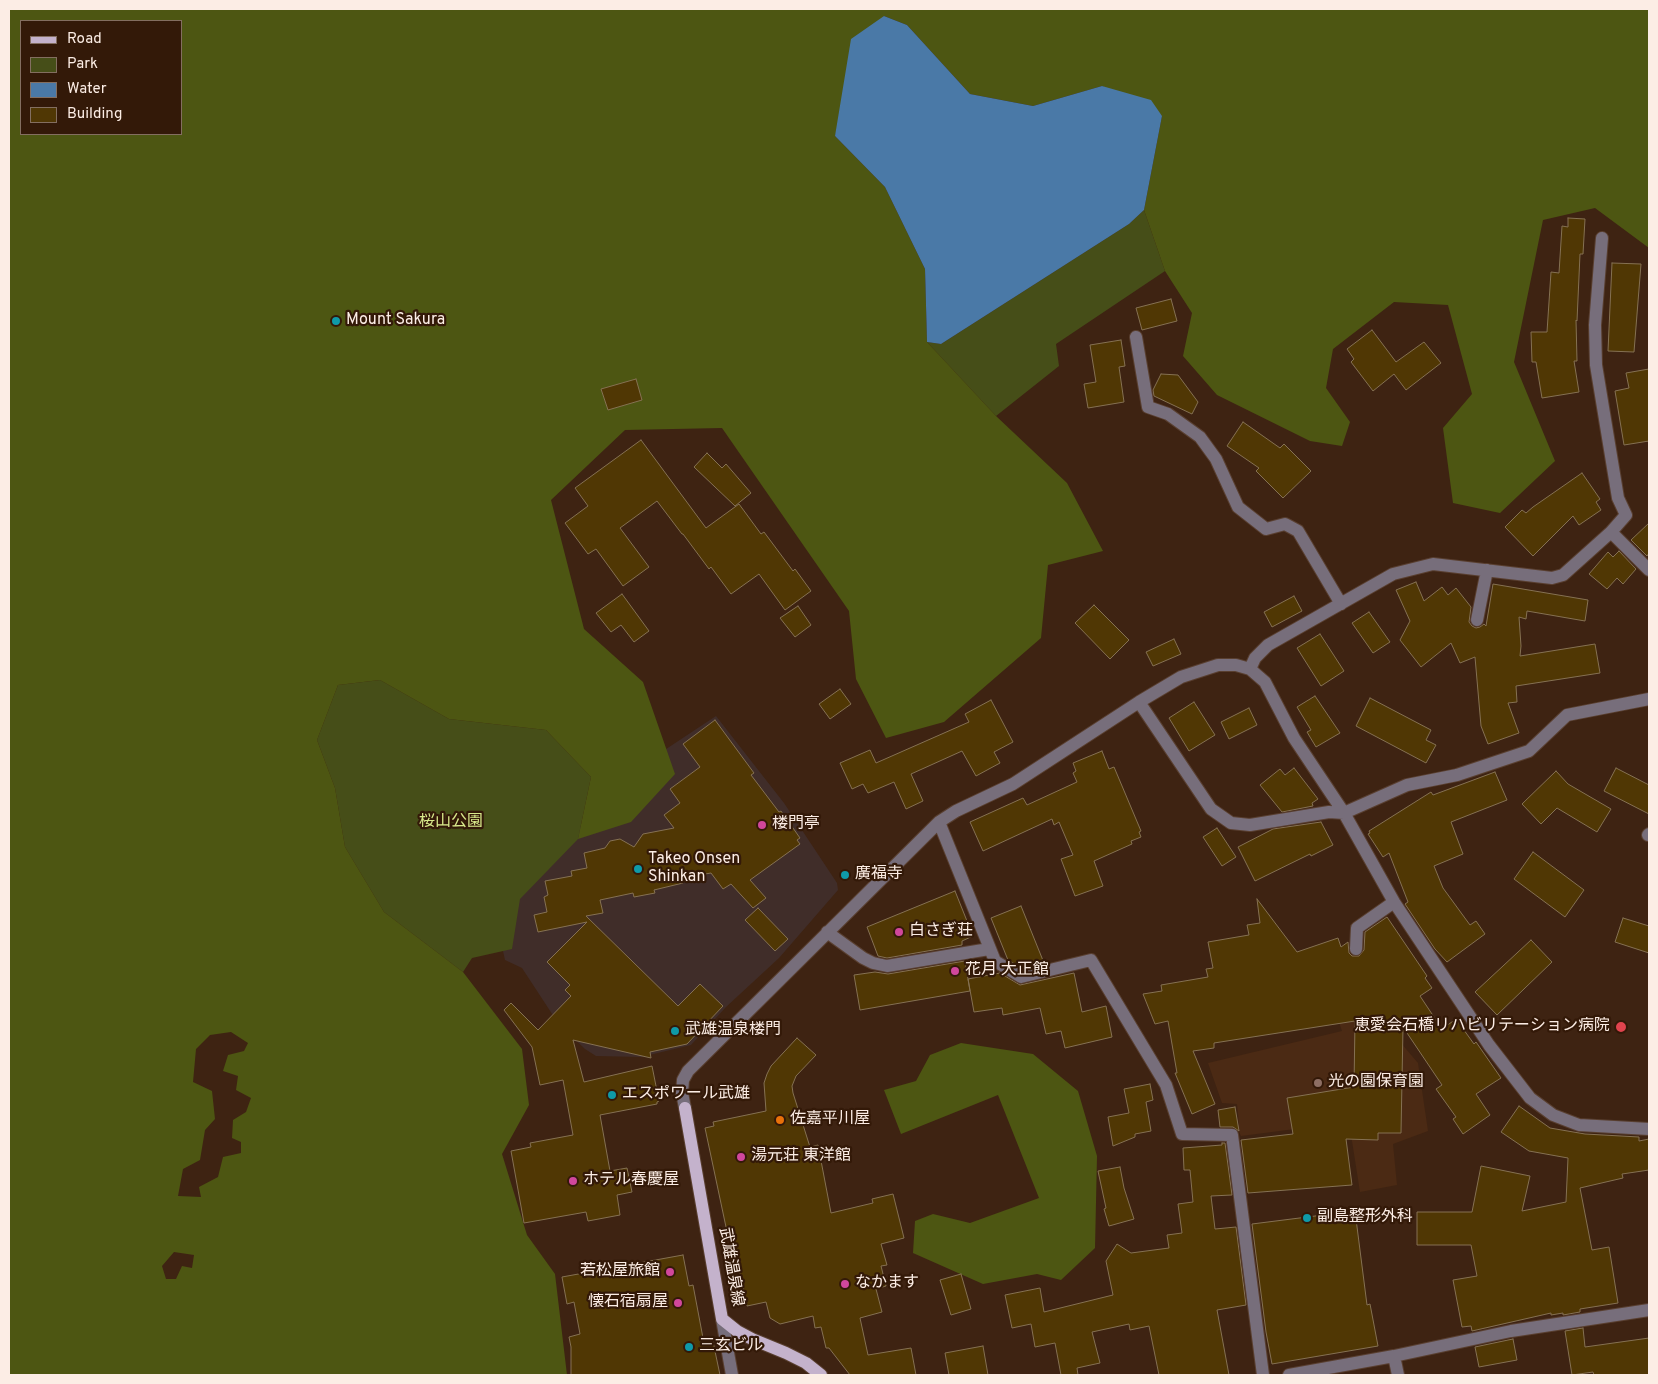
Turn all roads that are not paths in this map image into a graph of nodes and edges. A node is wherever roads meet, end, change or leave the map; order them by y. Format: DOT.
graph roads {
  1 [pos="1602,238"];
  2 [pos="1136,337"];
  3 [pos="1611,532"];
  4 [pos="1487,570"];
  5 [pos="1649,570"];
  6 [pos="1341,604"];
  7 [pos="1477,620"];
  8 [pos="1250,669"];
  9 [pos="1649,700"];
  10 [pos="1139,702"];
  11 [pos="1344,813"];
  12 [pos="939,822"];
  13 [pos="1394,902"];
  14 [pos="827,932"];
  15 [pos="989,949"];
  16 [pos="1356,949"];
  17 [pos="685,1108"];
  18 [pos="1649,1129"];
  19 [pos="1649,1310"];
  20 [pos="722,1318"];
  21 [pos="1394,1356"];
  22 [pos="732,1375"];
  23 [pos="821,1375"];
  24 [pos="1263,1375"];
  25 [pos="1289,1375"];
  26 [pos="1398,1375"];
  1 -- 3 [label="street"];
  2 -- 6 [label="street"];
  3 -- 4 [label="street"];
  3 -- 5 [label="street"];
  4 -- 6 [label="street"];
  4 -- 7 [label="street"];
  6 -- 8 [label="street"];
  8 -- 10 [label="street"];
  8 -- 11 [label="street"];
  9 -- 11 [label="street"];
  10 -- 11 [label="street"];
  10 -- 12 [label="street"];
  11 -- 13 [label="street"];
  12 -- 14 [label="street"];
  12 -- 15 [label="street"];
  13 -- 16 [label="street"];
  13 -- 18 [label="street"];
  14 -- 15 [label="street"];
  14 -- 17 [label="street"];
  15 -- 24 [label="street"];
  17 -- 20 [label="main road, 武雄温泉線"];
  19 -- 21 [label="street"];
  20 -- 22 [label="street"];
  20 -- 23 [label="main road, 武雄温泉線"];
  21 -- 25 [label="street"];
  21 -- 26 [label="street"];
}
